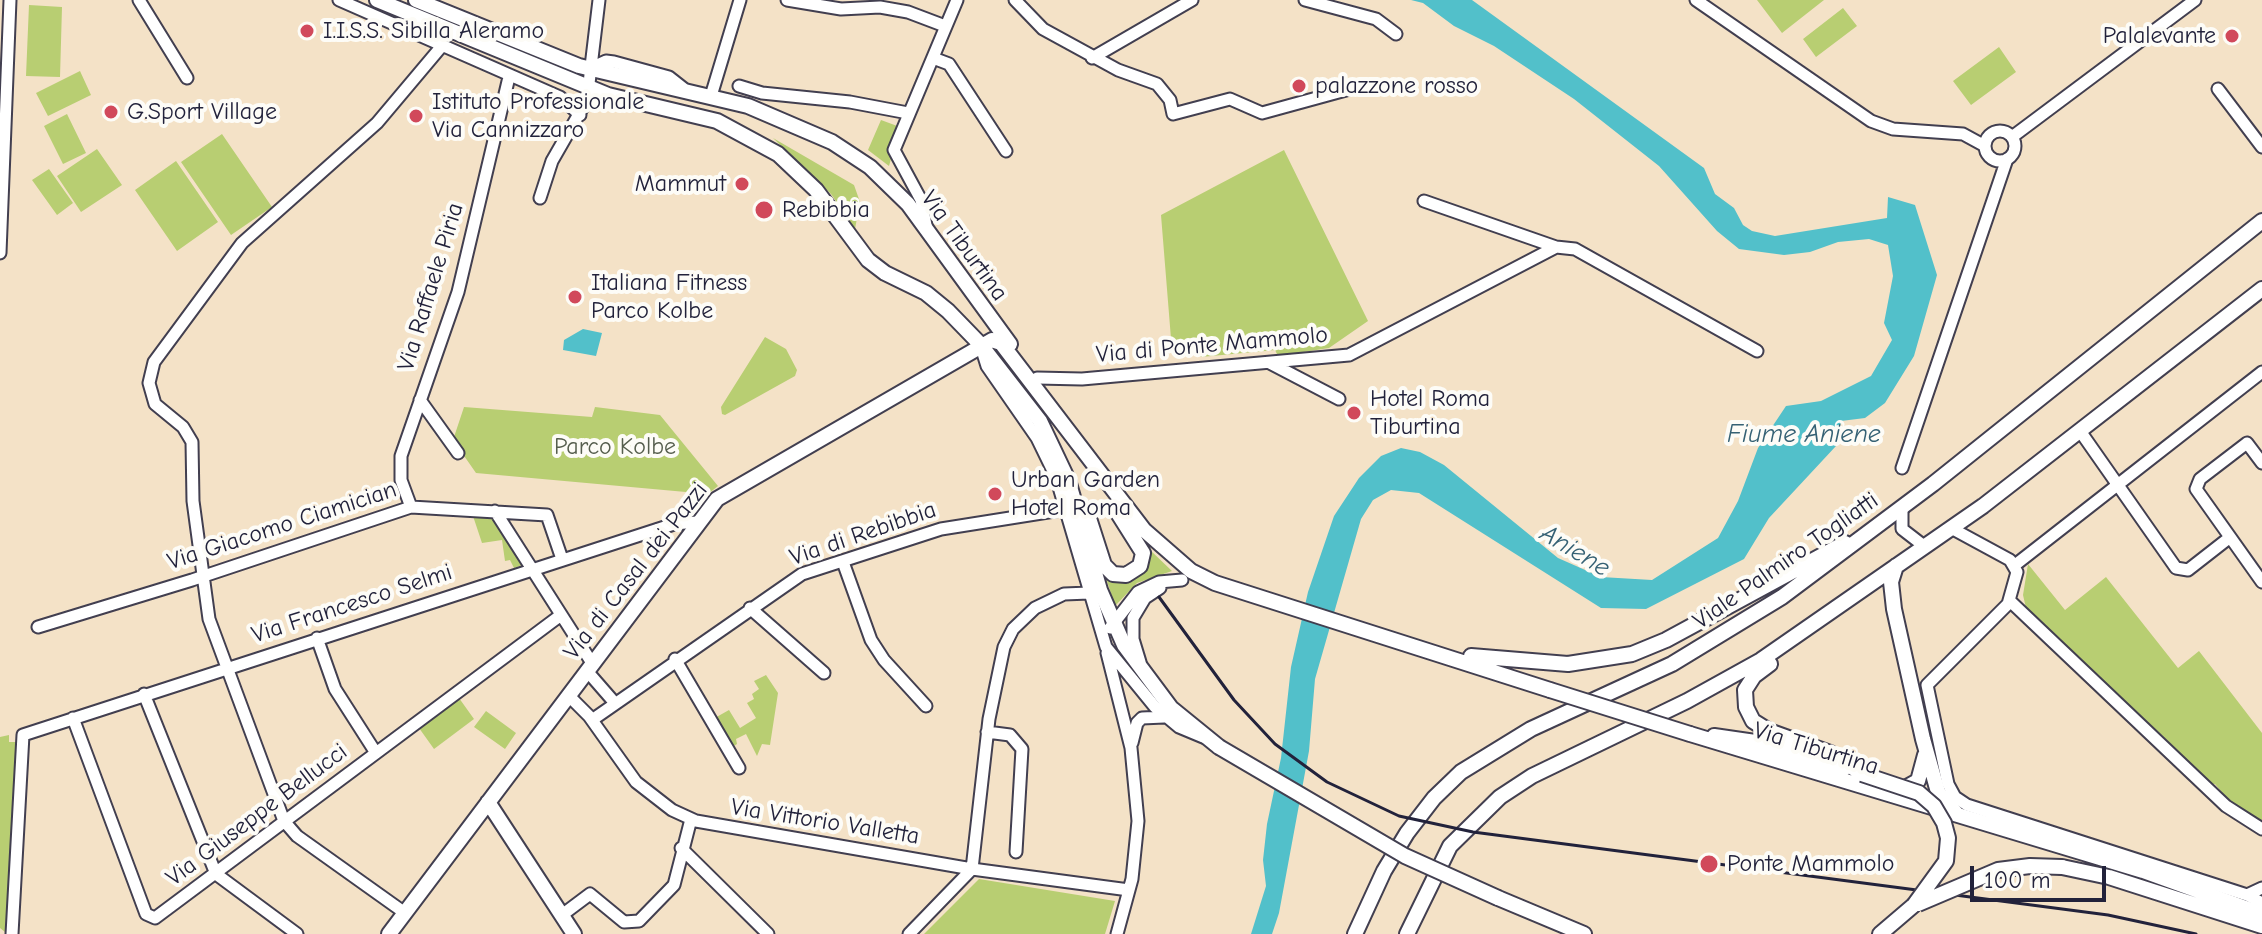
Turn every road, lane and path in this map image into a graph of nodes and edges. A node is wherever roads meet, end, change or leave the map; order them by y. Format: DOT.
graph roads {
  1 [pos="10,0"];
  2 [pos="139,0"];
  3 [pos="339,0"];
  4 [pos="377,0"];
  5 [pos="416,0"];
  6 [pos="599,0"];
  7 [pos="740,0"];
  8 [pos="787,0"];
  9 [pos="957,0"];
  10 [pos="1015,0"];
  11 [pos="1192,0"];
  12 [pos="1305,0"];
  13 [pos="1696,0"];
  14 [pos="2195,0"];
  15 [pos="865,4"];
  16 [pos="945,26"];
  17 [pos="1396,34"];
  18 [pos="441,47"];
  19 [pos="933,58"];
  20 [pos="1092,58"];
  21 [pos="591,68"];
  22 [pos="509,77"];
  23 [pos="187,78"];
  24 [pos="739,86"];
  25 [pos="1357,87"];
  26 [pos="589,88"];
  27 [pos="2218,89"];
  28 [pos="711,96"];
  29 [pos="908,113"];
  30 [pos="580,115"];
  31 [pos="2012,137"];
  32 [pos="1985,146"];
  33 [pos="2262,147"];
  34 [pos="1006,151"];
  35 [pos="2007,159"];
  36 [pos="540,198"];
  37 [pos="1424,201"];
  38 [pos="2262,221"];
  39 [pos="926,225"];
  40 [pos="0,227"];
  41 [pos="1556,247"];
  42 [pos="0,253"];
  43 [pos="2262,289"];
  44 [pos="981,345"];
  45 [pos="1757,351"];
  46 [pos="1270,362"];
  47 [pos="2262,372"];
  48 [pos="1037,378"];
  49 [pos="1339,399"];
  50 [pos="420,400"];
  51 [pos="1049,404"];
  52 [pos="2080,431"];
  53 [pos="1074,437"];
  54 [pos="458,453"];
  55 [pos="2262,463"];
  56 [pos="1902,468"];
  57 [pos="1068,480"];
  58 [pos="2116,484"];
  59 [pos="411,507"];
  60 [pos="1902,508"];
  61 [pos="1067,509"];
  62 [pos="495,511"];
  63 [pos="697,522"];
  64 [pos="1951,528"];
  65 [pos="1870,531"];
  66 [pos="2229,538"];
  67 [pos="1924,546"];
  68 [pos="562,559"];
  69 [pos="843,562"];
  70 [pos="2015,565"];
  71 [pos="1896,566"];
  72 [pos="532,569"];
  73 [pos="203,576"];
  74 [pos="1182,580"];
  75 [pos="2262,582"];
  76 [pos="1215,583"];
  77 [pos="1862,589"];
  78 [pos="1089,593"];
  79 [pos="2010,601"];
  80 [pos="750,608"];
  81 [pos="1894,609"];
  82 [pos="561,615"];
  83 [pos="1815,622"];
  84 [pos="1113,623"];
  85 [pos="38,627"];
  86 [pos="317,638"];
  87 [pos="1416,646"];
  88 [pos="1106,647"];
  89 [pos="675,659"];
  90 [pos="590,667"];
  91 [pos="225,668"];
  92 [pos="824,673"];
  93 [pos="1145,676"];
  94 [pos="144,694"];
  95 [pos="568,695"];
  96 [pos="614,702"];
  97 [pos="926,706"];
  98 [pos="1166,717"];
  99 [pos="73,718"];
  100 [pos="592,720"];
  101 [pos="987,732"];
  102 [pos="1690,734"];
  103 [pos="1203,737"];
  104 [pos="1923,739"];
  105 [pos="1131,748"];
  106 [pos="1802,749"];
  107 [pos="376,753"];
  108 [pos="739,768"];
  109 [pos="1882,792"];
  110 [pos="488,802"];
  111 [pos="691,819"];
  112 [pos="1966,819"];
  113 [pos="284,821"];
  114 [pos="2262,829"];
  115 [pos="681,848"];
  116 [pos="1016,852"];
  117 [pos="972,869"];
  118 [pos="216,874"];
  119 [pos="2262,888"];
  120 [pos="1129,890"];
  121 [pos="2247,895"];
  122 [pos="2262,903"];
  123 [pos="1914,905"];
  124 [pos="405,913"];
  125 [pos="1534,914"];
  126 [pos="2262,914"];
  127 [pos="562,915"];
  128 [pos="2262,926"];
  129 [pos="1409,930"];
  130 [pos="12,934"];
  131 [pos="297,934"];
  132 [pos="389,934"];
  133 [pos="574,934"];
  134 [pos="768,934"];
  135 [pos="909,934"];
  136 [pos="1117,934"];
  137 [pos="1355,934"];
  138 [pos="1554,934"];
  139 [pos="1584,934"];
  140 [pos="1880,934"];
  1 -- 40 [label="street"];
  2 -- 23 [label="street"];
  3 -- 18 [label="street"];
  4 -- 26 [label="main road"];
  5 -- 21 [label="main road, Via Tiburtina"];
  6 -- 21 [label="street"];
  7 -- 28 [label="street"];
  8 -- 15 [label="street"];
  9 -- 16 [label="street"];
  10 -- 20 [label="street"];
  11 -- 20 [label="street"];
  12 -- 17 [label="street"];
  13 -- 32 [label="street"];
  14 -- 31 [label="street"];
  15 -- 16 [label="street"];
  16 -- 19 [label="street"];
  18 -- 22 [label="street"];
  18 -- 73 [label="street"];
  19 -- 29 [label="street"];
  19 -- 34 [label="street"];
  20 -- 25 [label="street"];
  21 -- 26 [label="street"];
  21 -- 28 [label="main road, Via Tiburtina"];
  22 -- 30 [label="street"];
  22 -- 50 [label="street, Via Raffaele Piria"];
  24 -- 29 [label="street"];
  26 -- 30 [label="street"];
  26 -- 44 [label="main road, Via Tiburtina"];
  27 -- 33 [label="street"];
  28 -- 39 [label="main road, Via Tiburtina"];
  29 -- 39 [label="street"];
  30 -- 36 [label="street"];
  31 -- 32 [label="street"];
  31 -- 35 [label="street"];
  32 -- 35 [label="street"];
  35 -- 56 [label="street"];
  37 -- 41 [label="street"];
  38 -- 60 [label="main road, Viale Palmiro Togliatti"];
  39 -- 48 [label="main road, Via Tiburtina"];
  40 -- 42 [label="street"];
  41 -- 45 [label="street"];
  41 -- 46 [label="street, Via di Ponte Mammolo"];
  43 -- 52 [label="main road"];
  44 -- 51 [label="main road, Via Tiburtina"];
  44 -- 57 [label="main road, Via Tiburtina"];
  44 -- 61 [label="street, Via Tiburtina"];
  44 -- 63 [label="main road, Via di Casal dei Pazzi"];
  46 -- 48 [label="street, Via di Ponte Mammolo"];
  46 -- 49 [label="street"];
  47 -- 58 [label="street"];
  48 -- 51 [label="main road, Via Tiburtina"];
  50 -- 54 [label="street"];
  50 -- 59 [label="street, Via Raffaele Piria"];
  51 -- 53 [label="main road, Via Tiburtina"];
  52 -- 58 [label="street"];
  52 -- 64 [label="main road"];
  53 -- 57 [label="main road"];
  53 -- 76 [label="main road, Via Tiburtina"];
  55 -- 66 [label="street"];
  57 -- 84 [label="main road, Via Tiburtina"];
  58 -- 66 [label="street"];
  58 -- 70 [label="street"];
  59 -- 62 [label="street, Via Giacomo Ciamician"];
  59 -- 73 [label="street, Via Giacomo Ciamician"];
  60 -- 65 [label="main road, Viale Palmiro Togliatti"];
  60 -- 67 [label="street"];
  61 -- 69 [label="street, Via di Rebibbia"];
  61 -- 78 [label="street, Via Tiburtina"];
  62 -- 68 [label="street, Via Giacomo Ciamician"];
  62 -- 72 [label="street"];
  63 -- 68 [label="street, Via Francesco Selmi"];
  63 -- 90 [label="main road, Via di Casal dei Pazzi"];
  64 -- 67 [label="main road"];
  64 -- 70 [label="street"];
  65 -- 87 [label="main road"];
  65 -- 137 [label="main road, Viale Palmiro Togliatti"];
  66 -- 75 [label="street"];
  67 -- 71 [label="main road"];
  68 -- 72 [label="street, Via Francesco Selmi"];
  69 -- 80 [label="street, Via di Rebibbia"];
  69 -- 97 [label="street"];
  70 -- 79 [label="street"];
  71 -- 77 [label="main road"];
  71 -- 81 [label="main road"];
  72 -- 82 [label="street"];
  72 -- 86 [label="street, Via Francesco Selmi"];
  73 -- 85 [label="street, Via Giacomo Ciamician"];
  73 -- 91 [label="street"];
  74 -- 76 [label="street"];
  74 -- 84 [label="street"];
  74 -- 93 [label="street"];
  76 -- 87 [label="main road, Via Tiburtina"];
  77 -- 81 [label="main road"];
  77 -- 83 [label="main road"];
  78 -- 88 [label="street, Via Tiburtina"];
  78 -- 101 [label="street"];
  79 -- 114 [label="street"];
  79 -- 121 [label="street"];
  80 -- 89 [label="street, Via di Rebibbia"];
  80 -- 92 [label="street"];
  81 -- 104 [label="main road"];
  82 -- 90 [label="street"];
  82 -- 107 [label="street, Via Giuseppe Bellucci"];
  83 -- 106 [label="main road"];
  83 -- 129 [label="main road"];
  84 -- 88 [label="street"];
  84 -- 93 [label="main road, Via Tiburtina"];
  86 -- 91 [label="street, Via Francesco Selmi"];
  86 -- 107 [label="street"];
  87 -- 102 [label="main road, Via Tiburtina, bridge"];
  88 -- 98 [label="street, Via Tiburtina"];
  88 -- 105 [label="street"];
  89 -- 96 [label="street, Via di Rebibbia"];
  89 -- 108 [label="street"];
  90 -- 95 [label="main road, Via di Casal dei Pazzi"];
  90 -- 96 [label="street"];
  91 -- 94 [label="street, Via Francesco Selmi"];
  91 -- 113 [label="street"];
  93 -- 103 [label="main road, Via Tiburtina"];
  94 -- 99 [label="street, Via Francesco Selmi"];
  94 -- 118 [label="street"];
  95 -- 100 [label="street, Via Vittorio Valletta"];
  95 -- 110 [label="main road, Via di Casal dei Pazzi"];
  96 -- 100 [label="street, Via di Rebibbia"];
  98 -- 103 [label="street, Via Tiburtina"];
  98 -- 105 [label="street"];
  99 -- 118 [label="street, Via Giuseppe Bellucci"];
  99 -- 130 [label="street, Via Francesco Selmi"];
  100 -- 111 [label="street, Via Vittorio Valletta"];
  101 -- 116 [label="street"];
  101 -- 117 [label="street"];
  102 -- 106 [label="main road"];
  102 -- 109 [label="main road, Via Tiburtina"];
  103 -- 125 [label="main road, Via Tiburtina, bridge"];
  104 -- 109 [label="main road"];
  104 -- 112 [label="main road"];
  105 -- 120 [label="street"];
  106 -- 123 [label="main road, bridge"];
  107 -- 113 [label="street, Via Giuseppe Bellucci"];
  109 -- 112 [label="main road, Via Tiburtina"];
  110 -- 124 [label="main road, Via di Casal dei Pazzi"];
  110 -- 127 [label="main road"];
  111 -- 115 [label="street"];
  111 -- 117 [label="street, Via Vittorio Valletta"];
  112 -- 126 [label="main road, Via Tiburtina"];
  113 -- 118 [label="street, Via Giuseppe Bellucci"];
  113 -- 124 [label="street"];
  115 -- 127 [label="street"];
  115 -- 134 [label="street"];
  117 -- 120 [label="street, Via Vittorio Valletta"];
  117 -- 135 [label="street"];
  118 -- 131 [label="street"];
  119 -- 121 [label="street"];
  120 -- 136 [label="street"];
  121 -- 122 [label="street"];
  123 -- 128 [label="main road, bridge"];
  123 -- 140 [label="main road"];
  124 -- 132 [label="main road, Via di Casal dei Pazzi"];
  125 -- 138 [label="main road"];
  125 -- 139 [label="main road, Via Tiburtina"];
  127 -- 133 [label="main road"];
}
